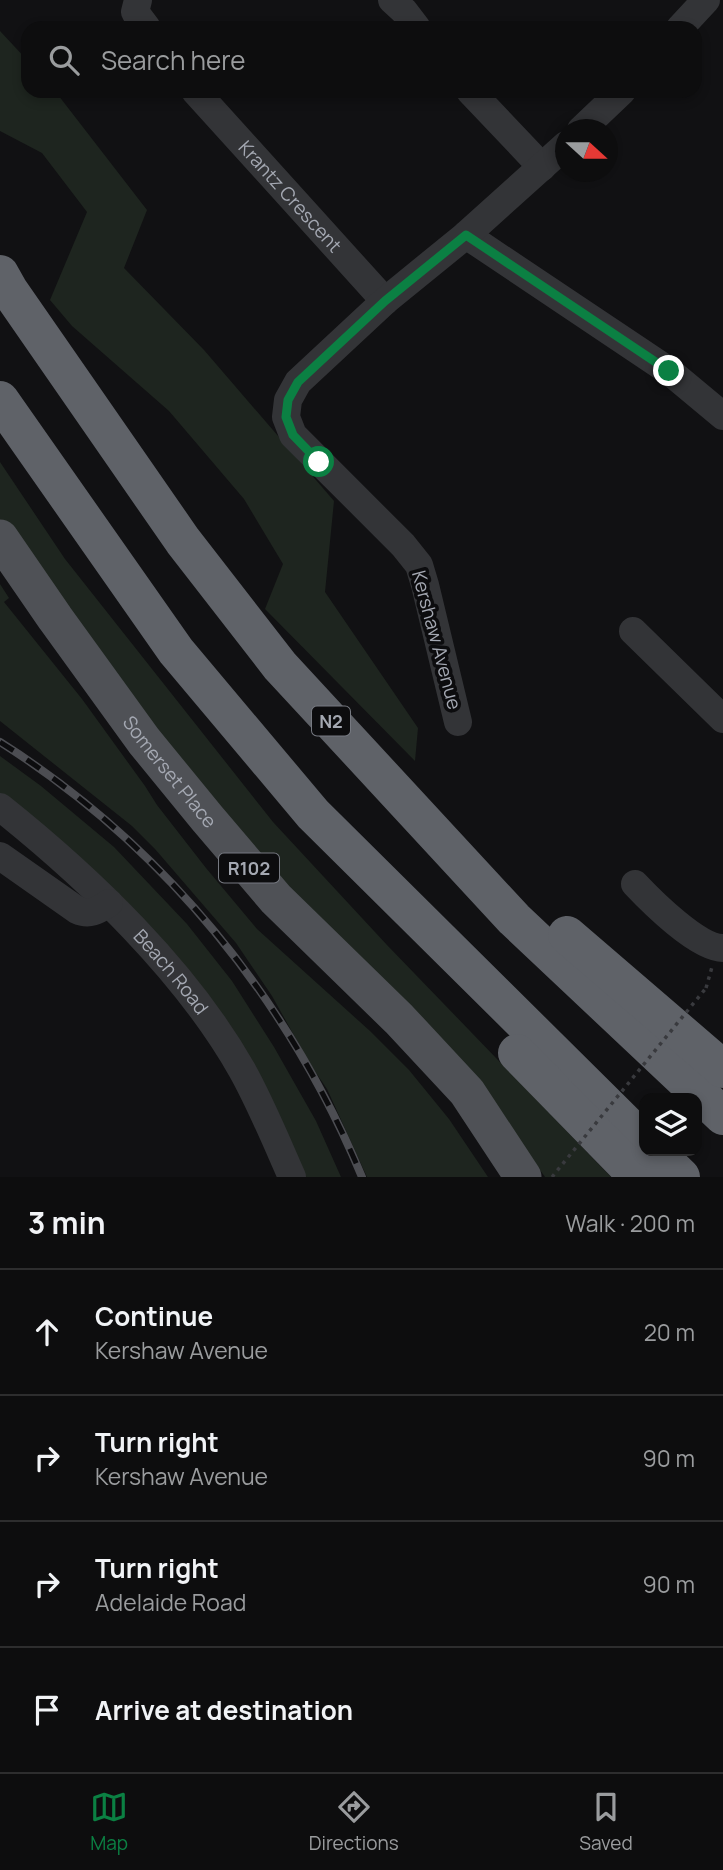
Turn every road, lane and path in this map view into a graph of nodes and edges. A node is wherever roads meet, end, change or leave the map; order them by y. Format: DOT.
graph roads {
  1 [pos="138,0"];
  2 [pos="392,0"];
  3 [pos="706,0"];
  4 [pos="142,21"];
  5 [pos="412,21"];
  6 [pos="686,21"];
  7 [pos="201,98"];
  8 [pos="477,98"];
  9 [pos="615,98"];
  10 [pos="593,119"];
  11 [pos="555,155"];
  12 [pos="542,167"];
  13 [pos="466,235"];
  14 [pos="0,274"];
  15 [pos="385,301"];
  16 [pos="0,400"];
  17 [pos="723,416"];
  18 [pos="0,538"];
  19 [pos="633,631"];
  20 [pos="723,719"];
  21 [pos="458,722"];
  22 [pos="0,807"];
  23 [pos="313,814"];
  24 [pos="450,851"];
  25 [pos="0,856"];
  26 [pos="635,884"];
  27 [pos="108,903"];
  28 [pos="720,948"];
  29 [pos="706,988"];
  30 [pos="723,1069"];
  31 [pos="723,1116"];
  32 [pos="639,1137"];
  33 [pos="659,1156"];
  34 [pos="292,1177"];
  35 [pos="523,1177"];
  36 [pos="552,1177"];
  37 [pos="638,1177"];
  38 [pos="681,1177"];
  1 -- 4 [label="street"];
  2 -- 5 [label="street"];
  3 -- 6 [label="street"];
  7 -- 15 [label="street, Krantz Crescent"];
  8 -- 12 [label="street"];
  9 -- 10 [label="street"];
  11 -- 12 [label="street, Kershaw Avenue"];
  12 -- 13 [label="street, Kershaw Avenue"];
  13 -- 15 [label="street, Kershaw Avenue"];
  13 -- 17 [label="street"];
  14 -- 24 [label="highway, N2"];
  15 -- 21 [label="street, Kershaw Avenue"];
  16 -- 23 [label="highway"];
  18 -- 35 [label="main road, Somerset Place / R102"];
  19 -- 20 [label="street"];
  22 -- 27 [label="street, Beach Road"];
  23 -- 32 [label="highway"];
  23 -- 37 [label="highway"];
  24 -- 30 [label="highway"];
  24 -- 31 [label="highway, N2"];
  25 -- 27 [label="street"];
  26 -- 28 [label="street"];
  27 -- 34 [label="street, Beach Road"];
  29 -- 36 [label="path, bridge"];
  33 -- 38 [label="highway"];
}
